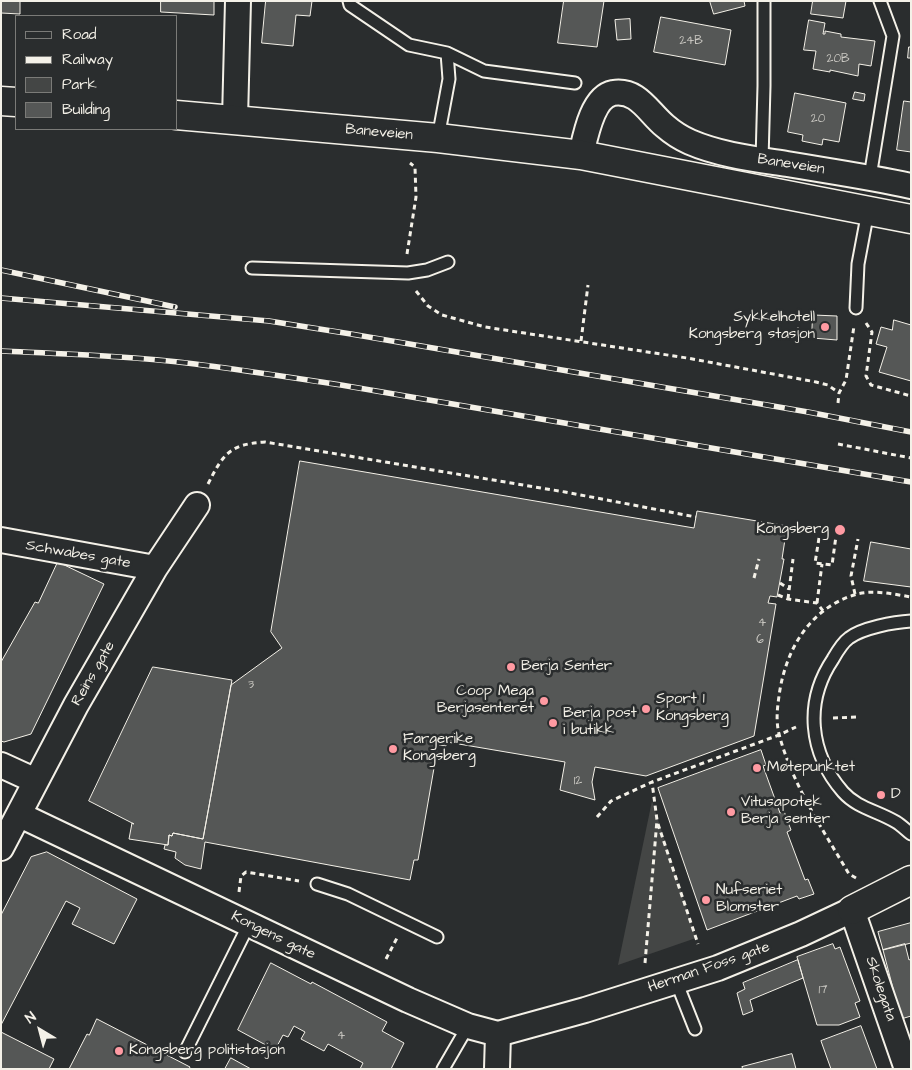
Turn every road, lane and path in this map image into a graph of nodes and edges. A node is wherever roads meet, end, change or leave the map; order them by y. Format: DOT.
graph roads {
  1 [pos="238,1"];
  2 [pos="349,1"];
  3 [pos="764,1"];
  4 [pos="880,1"];
  5 [pos="447,53"];
  6 [pos="575,83"];
  7 [pos="1,101"];
  8 [pos="15,102"];
  9 [pos="178,115"];
  10 [pos="235,119"];
  11 [pos="438,138"];
  12 [pos="581,155"];
  13 [pos="762,160"];
  14 [pos="870,177"];
  15 [pos="911,186"];
  16 [pos="869,210"];
  17 [pos="911,219"];
  18 [pos="448,262"];
  19 [pos="252,268"];
  20 [pos="588,285"];
  21 [pos="856,308"];
  22 [pos="851,343"];
  23 [pos="839,393"];
  24 [pos="911,396"];
  25 [pos="838,403"];
  26 [pos="838,444"];
  27 [pos="911,458"];
  28 [pos="197,505"];
  29 [pos="696,517"];
  30 [pos="772,523"];
  31 [pos="770,528"];
  32 [pos="836,536"];
  33 [pos="819,538"];
  34 [pos="858,539"];
  35 [pos="1,540"];
  36 [pos="759,559"];
  37 [pos="793,559"];
  38 [pos="822,564"];
  39 [pos="155,568"];
  40 [pos="754,578"];
  41 [pos="780,583"];
  42 [pos="789,589"];
  43 [pos="856,594"];
  44 [pos="778,595"];
  45 [pos="788,599"];
  46 [pos="817,603"];
  47 [pos="823,611"];
  48 [pos="911,621"];
  49 [pos="857,717"];
  50 [pos="812,720"];
  51 [pos="1,764"];
  52 [pos="36,781"];
  53 [pos="652,782"];
  54 [pos="20,815"];
  55 [pos="597,816"];
  56 [pos="657,820"];
  57 [pos="911,834"];
  58 [pos="1,848"];
  59 [pos="911,880"];
  60 [pos="240,884"];
  61 [pos="317,884"];
  62 [pos="852,910"];
  63 [pos="250,924"];
  64 [pos="437,936"];
  65 [pos="698,944"];
  66 [pos="645,963"];
  67 [pos="676,981"];
  68 [pos="468,1026"];
  69 [pos="695,1029"];
  70 [pos="498,1034"];
  71 [pos="185,1052"];
  72 [pos="443,1069"];
  73 [pos="497,1069"];
  74 [pos="907,1069"];
  1 -- 10 [label="street"];
  2 -- 5 [label="lane"];
  3 -- 13 [label="lane"];
  4 -- 14 [label="lane"];
  5 -- 6 [label="lane"];
  5 -- 11 [label="lane"];
  7 -- 8 [label="main road"];
  9 -- 10 [label="main road, Baneveien"];
  10 -- 11 [label="main road, Baneveien"];
  11 -- 12 [label="main road, Baneveien"];
  12 -- 13 [label="street, Baneveien"];
  12 -- 16 [label="main road, Baneveien"];
  13 -- 14 [label="street, Baneveien"];
  14 -- 15 [label="street, Baneveien"];
  16 -- 17 [label="main road, Baneveien"];
  16 -- 21 [label="lane"];
  18 -- 19 [label="lane"];
  20 -- 23 [label="path"];
  21 -- 24 [label="path"];
  22 -- 23 [label="path"];
  23 -- 25 [label="path"];
  26 -- 27 [label="path"];
  28 -- 29 [label="path"];
  28 -- 39 [label="street, Reins gate"];
  30 -- 31 [label="path"];
  32 -- 38 [label="path"];
  33 -- 38 [label="path"];
  34 -- 43 [label="path"];
  35 -- 39 [label="street, Schwabes gate"];
  36 -- 40 [label="path"];
  37 -- 42 [label="path"];
  38 -- 46 [label="path"];
  39 -- 52 [label="street, Reins gate"];
  41 -- 42 [label="path"];
  42 -- 45 [label="path"];
  44 -- 45 [label="path"];
  45 -- 46 [label="path"];
  46 -- 47 [label="path"];
  48 -- 50 [label="lane"];
  49 -- 50 [label="path"];
  50 -- 53 [label="path"];
  50 -- 57 [label="lane"];
  51 -- 52 [label="street"];
  52 -- 54 [label="street, Reins gate"];
  53 -- 55 [label="path"];
  53 -- 56 [label="path"];
  54 -- 58 [label="street, Reins gate"];
  54 -- 63 [label="street, Kongens gate"];
  56 -- 65 [label="path"];
  56 -- 66 [label="path"];
  59 -- 62 [label="main road, Herman Foss gate"];
  60 -- 61 [label="path"];
  61 -- 64 [label="lane"];
  62 -- 67 [label="street, Herman Foss gate"];
  62 -- 74 [label="street, Skolegata"];
  63 -- 68 [label="street, Kongens gate"];
  63 -- 71 [label="lane"];
  67 -- 69 [label="lane"];
  67 -- 70 [label="street, Herman Foss gate"];
  68 -- 70 [label="street, Kongens gate"];
  68 -- 72 [label="lane"];
  70 -- 73 [label="street"];
}
